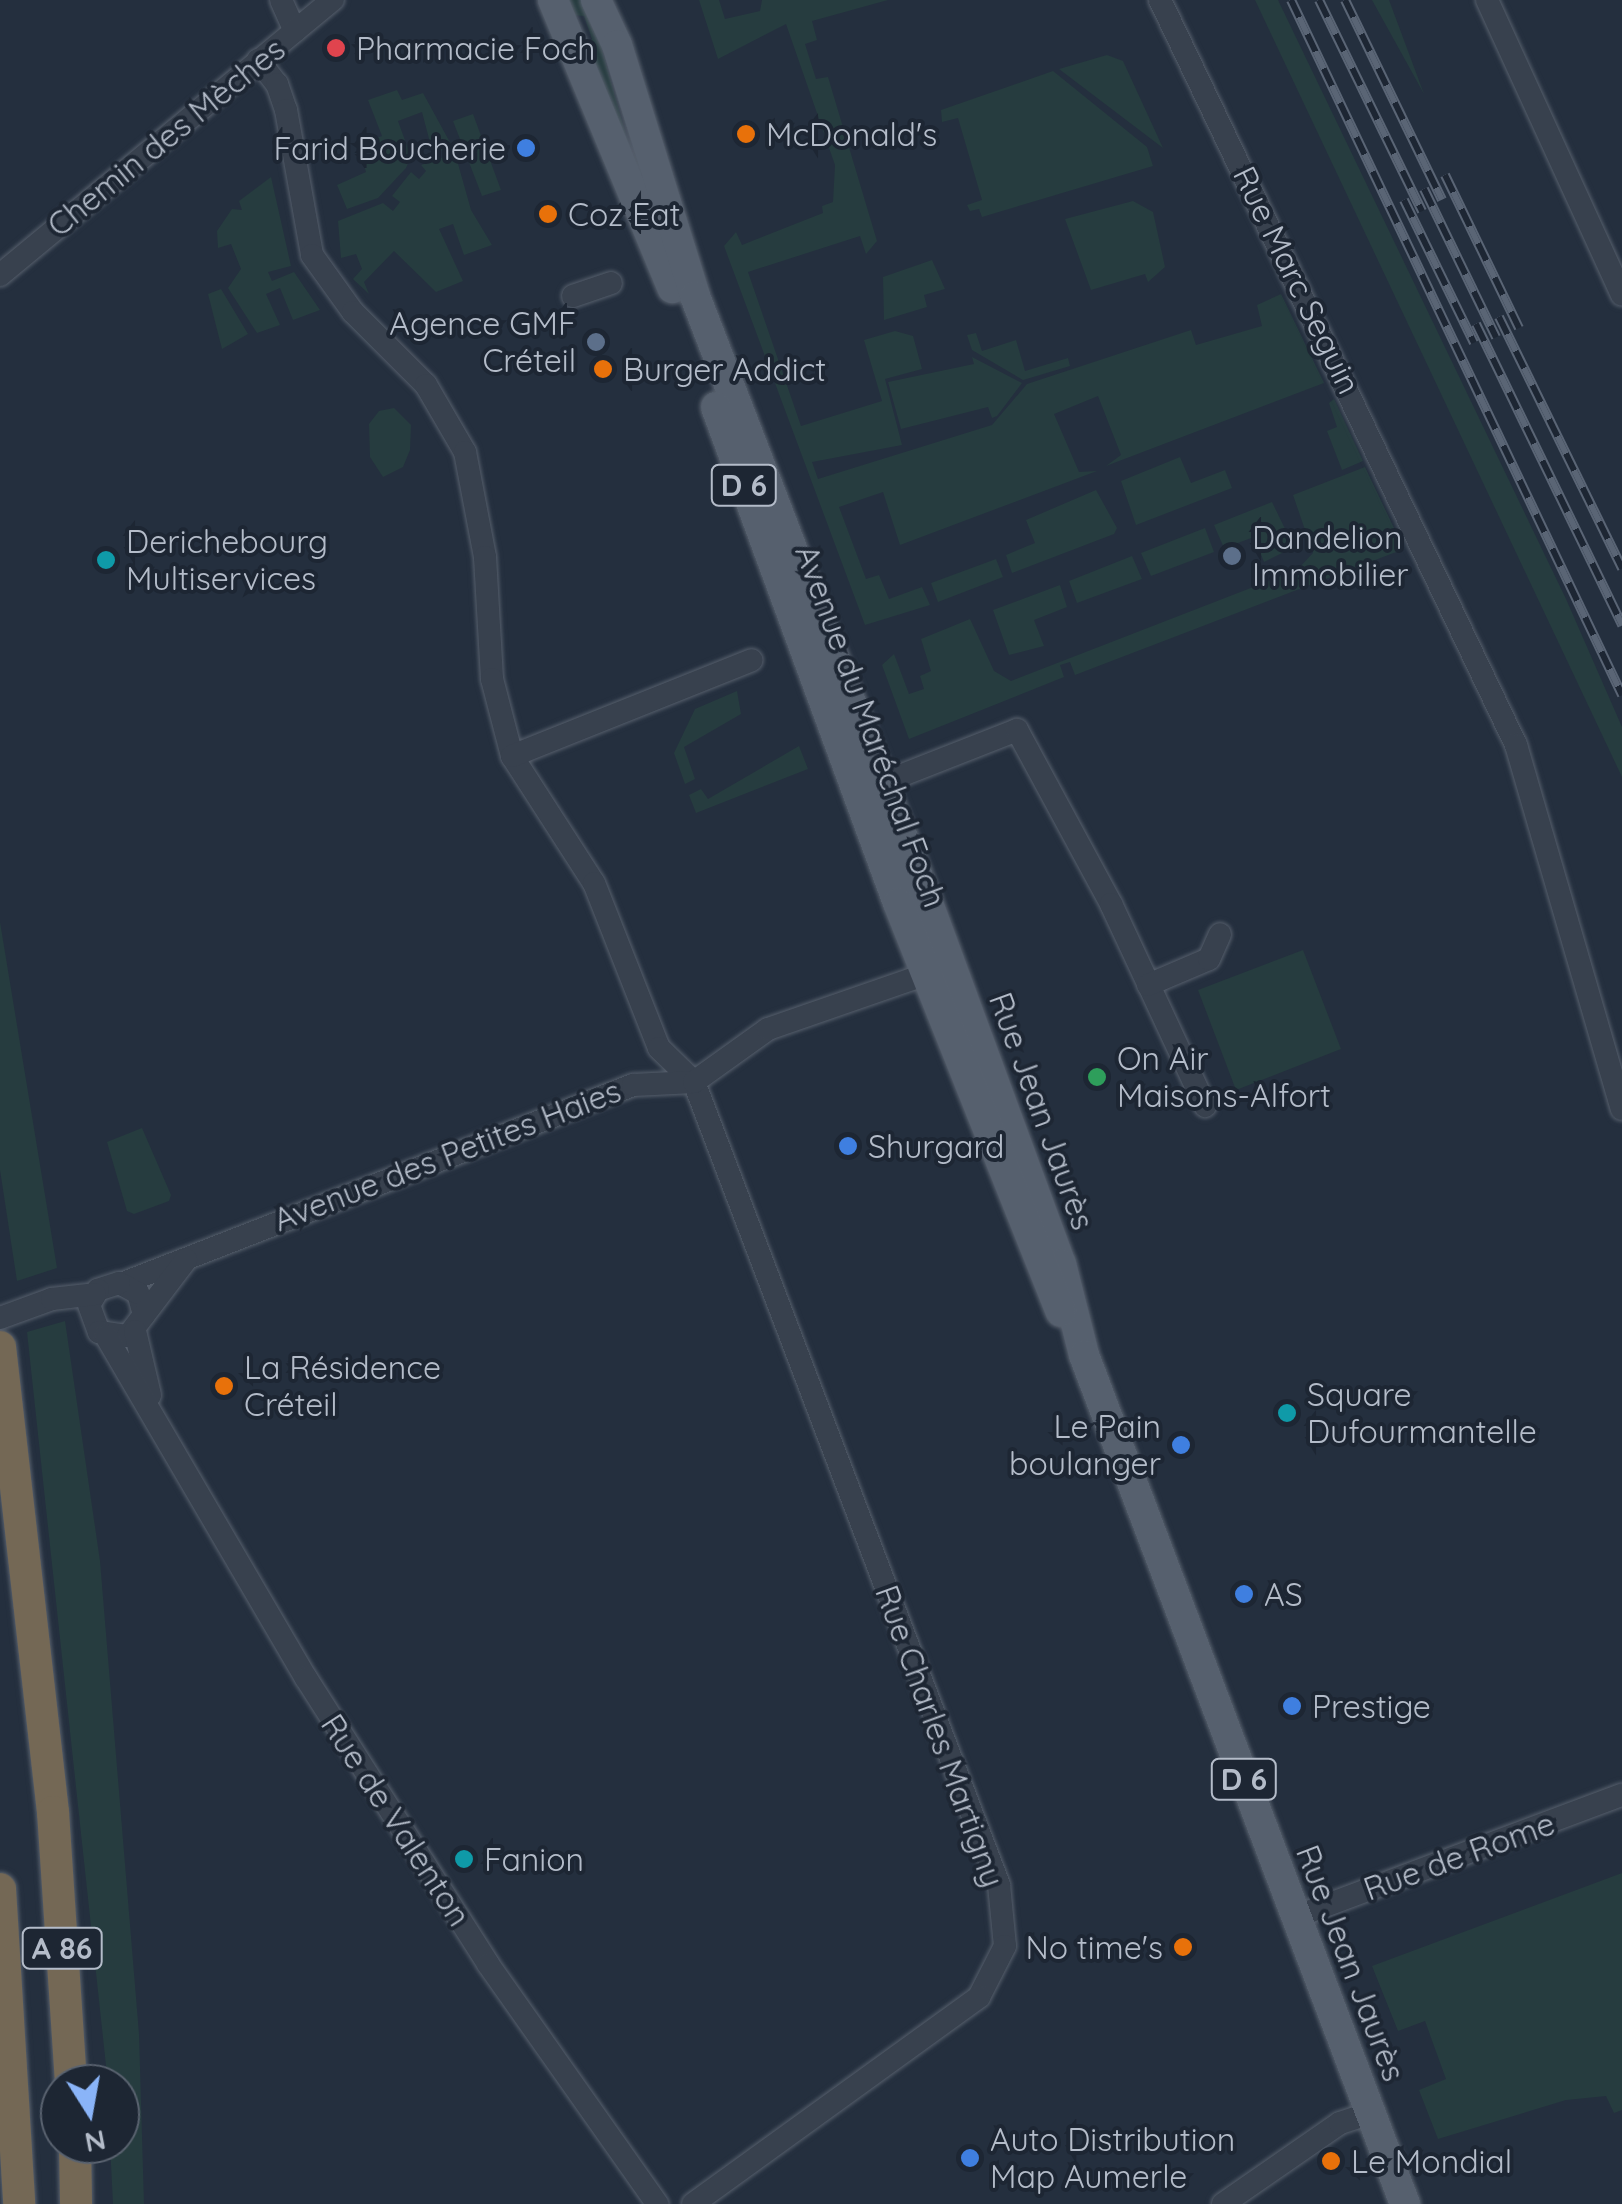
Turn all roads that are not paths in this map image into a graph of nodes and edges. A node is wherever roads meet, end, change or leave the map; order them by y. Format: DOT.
graph roads {
  1 [pos="281,0"];
  2 [pos="333,0"];
  3 [pos="553,0"];
  4 [pos="596,0"];
  5 [pos="1160,0"];
  6 [pos="1488,0"];
  7 [pos="295,31"];
  8 [pos="258,60"];
  9 [pos="0,275"];
  10 [pos="611,284"];
  11 [pos="1622,295"];
  12 [pos="573,296"];
  13 [pos="752,660"];
  14 [pos="512,756"];
  15 [pos="882,783"];
  16 [pos="926,895"];
  17 [pos="1220,934"];
  18 [pos="939,970"];
  19 [pos="1148,985"];
  20 [pos="694,1082"];
  21 [pos="1205,1106"];
  22 [pos="1622,1109"];
  23 [pos="188,1258"];
  24 [pos="120,1284"];
  25 [pos="95,1294"];
  26 [pos="33,1306"];
  27 [pos="0,1318"];
  28 [pos="140,1323"];
  29 [pos="99,1330"];
  30 [pos="2,1362"];
  31 [pos="152,1417"];
  32 [pos="1622,1796"];
  33 [pos="0,1889"];
  34 [pos="1296,1917"];
  35 [pos="70,2064"];
  36 [pos="1371,2113"];
  37 [pos="75,2164"];
  38 [pos="19,2204"];
  39 [pos="76,2204"];
  40 [pos="657,2204"];
  41 [pos="692,2204"];
  42 [pos="1223,2204"];
  43 [pos="1405,2204"];
  1 -- 7 [label="street"];
  2 -- 7 [label="street, Chemin des Mèches"];
  3 -- 18 [label="main road, Avenue du Maréchal Foch / D 6"];
  4 -- 15 [label="main road, Avenue du Maréchal Foch / D 6"];
  5 -- 22 [label="street, Rue Marc Seguin"];
  6 -- 11 [label="street"];
  7 -- 8 [label="street, Chemin des Mèches"];
  8 -- 9 [label="street, Chemin des Mèches"];
  8 -- 14 [label="street"];
  10 -- 12 [label="street"];
  13 -- 14 [label="street"];
  14 -- 20 [label="street"];
  15 -- 16 [label="main road, Avenue du Maréchal Foch / D 6"];
  15 -- 19 [label="street"];
  16 -- 18 [label="main road, Rue Jean Jaurès / D 6"];
  17 -- 19 [label="street"];
  18 -- 20 [label="street"];
  18 -- 34 [label="main road, Rue Jean Jaurès / D 6"];
  19 -- 21 [label="street"];
  20 -- 23 [label="street, Avenue des Petites Haies"];
  20 -- 41 [label="street, Rue Charles Martigny"];
  23 -- 24 [label="street, Avenue des Petites Haies"];
  23 -- 28 [label="street"];
  24 -- 25 [label="street, Avenue des Petites Haies"];
  24 -- 28 [label="street"];
  25 -- 26 [label="street, Avenue des Petites Haies"];
  25 -- 29 [label="street"];
  26 -- 27 [label="street, Avenue des Petites Haies"];
  26 -- 29 [label="street"];
  28 -- 29 [label="street"];
  28 -- 31 [label="street, Rue de Valenton"];
  29 -- 31 [label="street, Rue de Valenton"];
  30 -- 35 [label="highway, A 86"];
  31 -- 40 [label="street, Rue de Valenton"];
  32 -- 34 [label="street, Rue de Rome"];
  33 -- 38 [label="highway, A 86"];
  34 -- 36 [label="main road, Rue Jean Jaurès / D 6"];
  36 -- 42 [label="street"];
  36 -- 43 [label="main road, Rue Jean Jaurès / D 6"];
  37 -- 39 [label="highway"];
}
